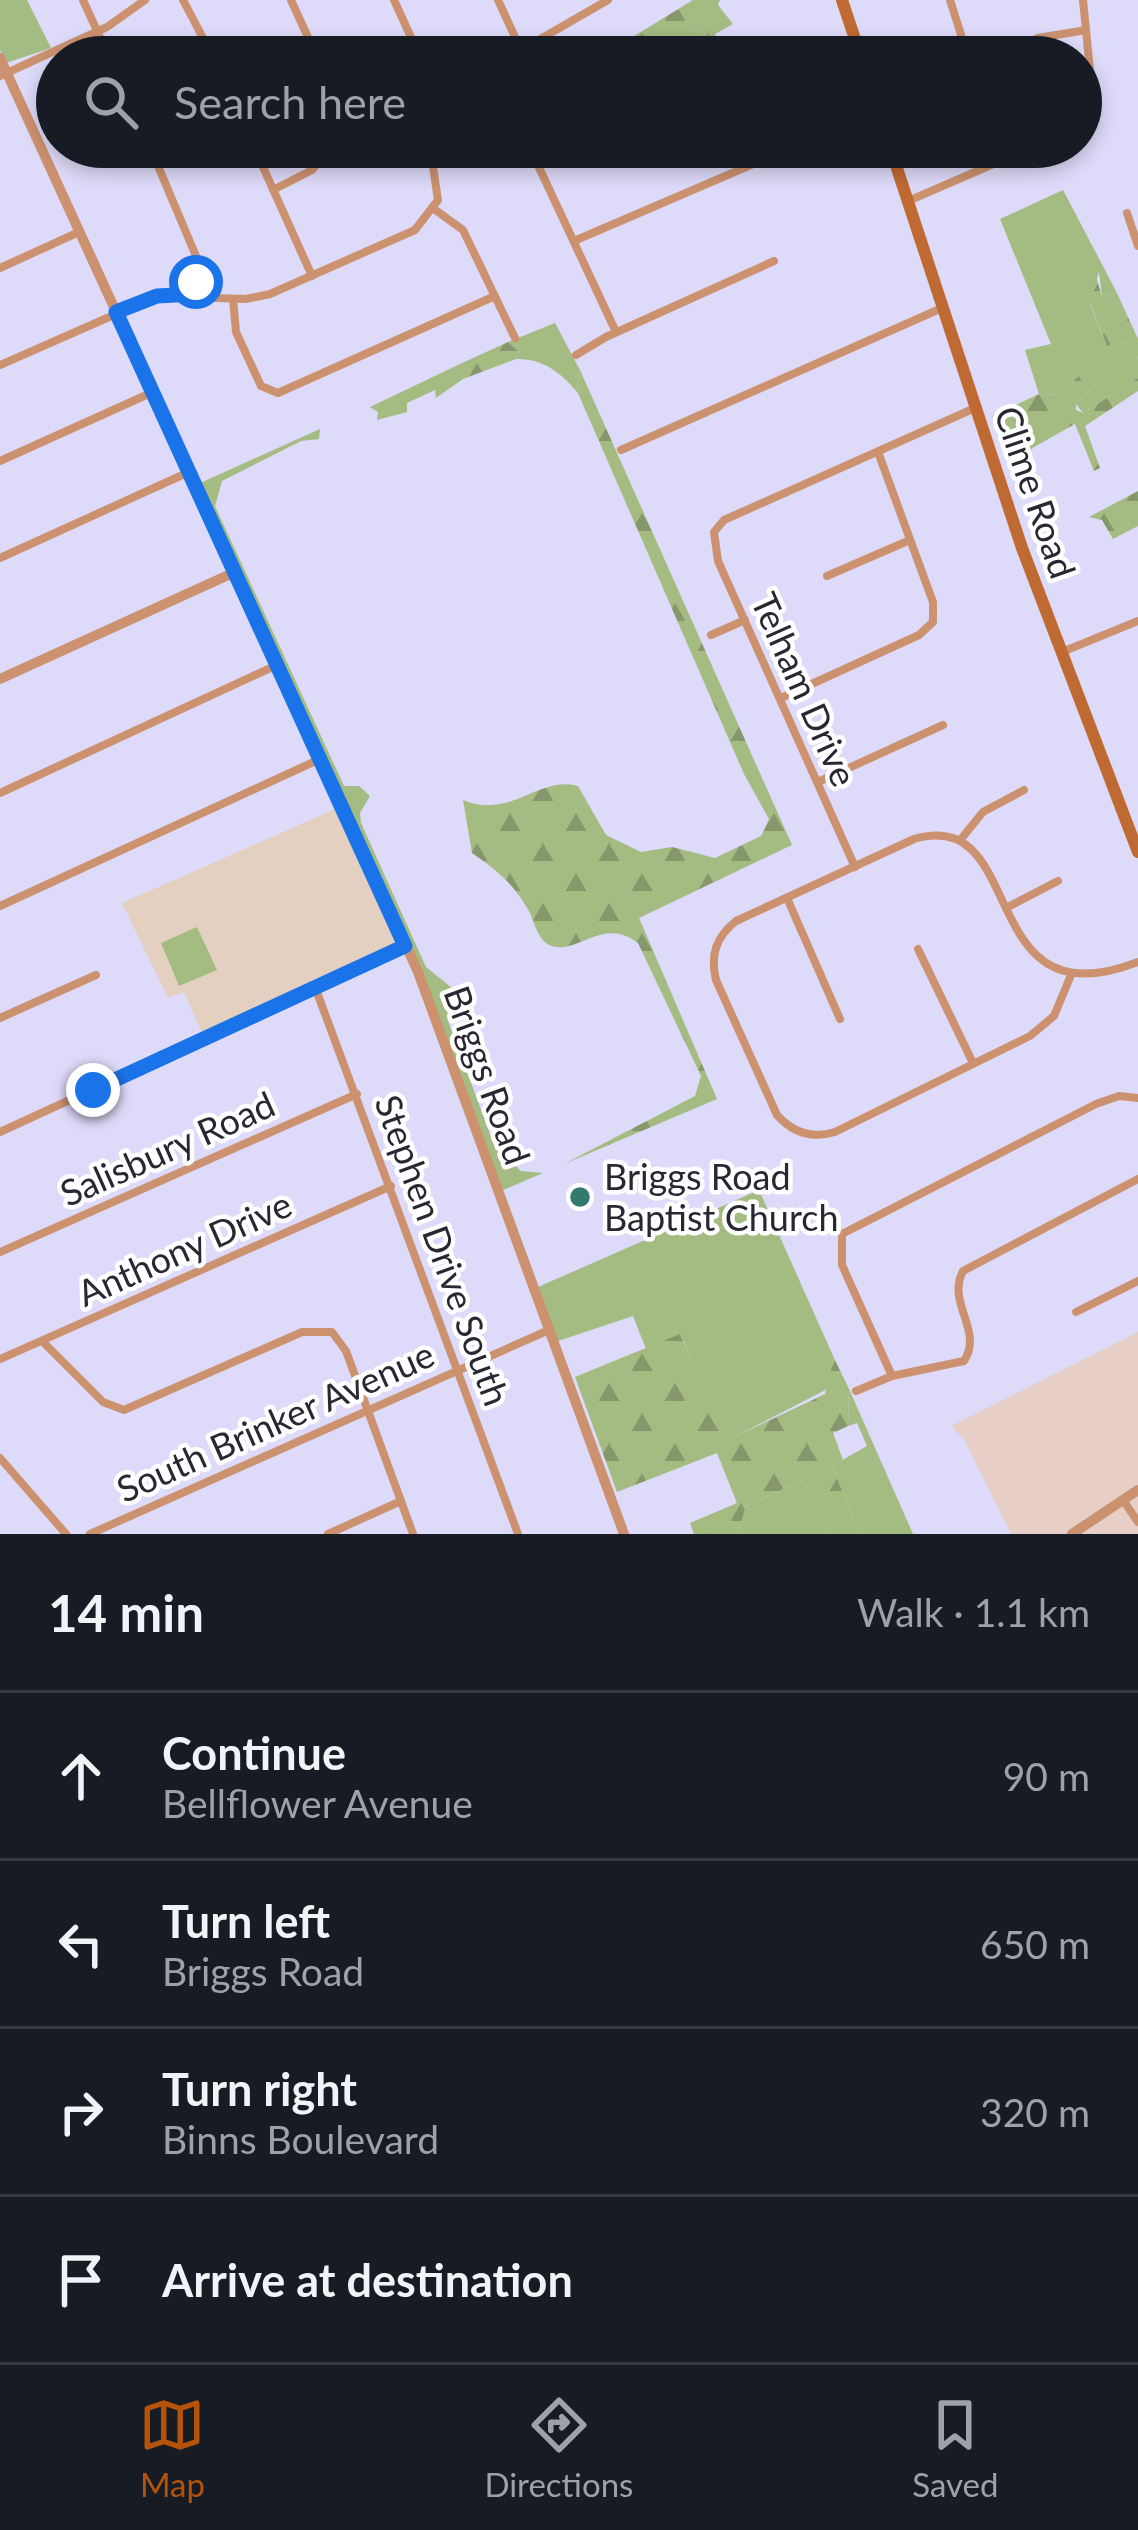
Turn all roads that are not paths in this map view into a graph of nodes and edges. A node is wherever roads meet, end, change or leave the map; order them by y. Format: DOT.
graph roads {
  1 [pos="82,0"];
  2 [pos="145,0"];
  3 [pos="183,0"];
  4 [pos="291,0"];
  5 [pos="394,0"];
  6 [pos="498,0"];
  7 [pos="608,0"];
  8 [pos="842,0"];
  9 [pos="950,0"];
  10 [pos="1083,0"];
  11 [pos="1086,30"];
  12 [pos="97,32"];
  13 [pos="88,36"];
  14 [pos="99,36"];
  15 [pos="202,36"];
  16 [pos="307,36"];
  17 [pos="410,36"];
  18 [pos="515,36"];
  19 [pos="545,36"];
  20 [pos="854,36"];
  21 [pos="961,36"];
  22 [pos="1051,36"];
  23 [pos="1087,36"];
  24 [pos="0,58"];
  25 [pos="36,59"];
  26 [pos="3,74"];
  27 [pos="36,143"];
  28 [pos="48,168"];
  29 [pos="159,168"];
  30 [pos="263,168"];
  31 [pos="314,168"];
  32 [pos="436,168"];
  33 [pos="539,168"];
  34 [pos="744,168"];
  35 [pos="897,168"];
  36 [pos="984,168"];
  37 [pos="273,190"];
  38 [pos="908,201"];
  39 [pos="434,209"];
  40 [pos="1127,213"];
  41 [pos="79,232"];
  42 [pos="574,241"];
  43 [pos="1138,246"];
  44 [pos="774,261"];
  45 [pos="0,268"];
  46 [pos="312,276"];
  47 [pos="194,294"];
  48 [pos="495,296"];
  49 [pos="233,299"];
  50 [pos="942,308"];
  51 [pos="116,312"];
  52 [pos="616,332"];
  53 [pos="515,338"];
  54 [pos="576,356"];
  55 [pos="0,364"];
  56 [pos="153,392"];
  57 [pos="975,408"];
  58 [pos="622,450"];
  59 [pos="878,452"];
  60 [pos="0,461"];
  61 [pos="189,472"];
  62 [pos="910,540"];
  63 [pos="0,558"];
  64 [pos="235,572"];
  65 [pos="827,576"];
  66 [pos="745,620"];
  67 [pos="1138,620"];
  68 [pos="711,635"];
  69 [pos="1062,652"];
  70 [pos="278,665"];
  71 [pos="0,679"];
  72 [pos="781,698"];
  73 [pos="943,725"];
  74 [pos="321,759"];
  75 [pos="818,782"];
  76 [pos="1024,790"];
  77 [pos="0,793"];
  78 [pos="961,839"];
  79 [pos="1138,852"];
  80 [pos="856,867"];
  81 [pos="1058,881"];
  82 [pos="787,898"];
  83 [pos="0,906"];
  84 [pos="1006,908"];
  85 [pos="405,946"];
  86 [pos="918,949"];
  87 [pos="1138,962"];
  88 [pos="96,974"];
  89 [pos="1071,975"];
  90 [pos="314,987"];
  91 [pos="0,1018"];
  92 [pos="840,1018"];
  93 [pos="974,1063"];
  94 [pos="357,1094"];
  95 [pos="1138,1098"];
  96 [pos="0,1132"];
  97 [pos="1138,1179"];
  98 [pos="391,1186"];
  99 [pos="0,1252"];
  100 [pos="1138,1280"];
  101 [pos="1076,1312"];
  102 [pos="549,1330"];
  103 [pos="42,1340"];
  104 [pos="0,1359"];
  105 [pos="458,1370"];
  106 [pos="892,1376"];
  107 [pos="856,1391"];
  108 [pos="368,1409"];
  109 [pos="0,1458"];
  110 [pos="1138,1490"];
  111 [pos="1124,1500"];
  112 [pos="401,1502"];
  113 [pos="1138,1522"];
  114 [pos="66,1534"];
  115 [pos="90,1534"];
  116 [pos="328,1534"];
  117 [pos="413,1534"];
  118 [pos="518,1534"];
  119 [pos="624,1534"];
  120 [pos="1072,1534"];
  1 -- 12 [label="street"];
  2 -- 12 [label="street"];
  3 -- 15 [label="street"];
  4 -- 16 [label="street"];
  5 -- 17 [label="street"];
  6 -- 18 [label="street"];
  7 -- 19 [label="street"];
  8 -- 20 [label="main road"];
  9 -- 21 [label="street"];
  10 -- 11 [label="street"];
  11 -- 22 [label="street"];
  11 -- 23 [label="street"];
  12 -- 13 [label="street"];
  12 -- 14 [label="street"];
  24 -- 26 [label="street, Briggs Road"];
  25 -- 26 [label="street"];
  26 -- 27 [label="street, Briggs Road"];
  28 -- 41 [label="street, Briggs Road"];
  29 -- 47 [label="street"];
  30 -- 37 [label="street"];
  31 -- 37 [label="street"];
  32 -- 39 [label="street"];
  33 -- 42 [label="street"];
  34 -- 42 [label="street"];
  35 -- 38 [label="main road, Clime Road"];
  36 -- 38 [label="street"];
  37 -- 46 [label="street"];
  38 -- 50 [label="main road, Clime Road"];
  39 -- 46 [label="street"];
  39 -- 48 [label="street"];
  40 -- 43 [label="street"];
  41 -- 45 [label="street"];
  41 -- 51 [label="street, Briggs Road"];
  42 -- 52 [label="street"];
  44 -- 52 [label="street"];
  46 -- 49 [label="street"];
  47 -- 49 [label="street"];
  47 -- 51 [label="street"];
  48 -- 49 [label="street"];
  48 -- 53 [label="street"];
  50 -- 57 [label="main road, Clime Road"];
  50 -- 58 [label="street"];
  51 -- 55 [label="street"];
  51 -- 56 [label="street, Briggs Road"];
  52 -- 54 [label="street"];
  56 -- 60 [label="street"];
  56 -- 61 [label="street, Briggs Road"];
  57 -- 59 [label="street"];
  57 -- 69 [label="main road, Clime Road"];
  59 -- 62 [label="street"];
  59 -- 66 [label="street, Telham Drive"];
  61 -- 63 [label="street"];
  61 -- 64 [label="street, Briggs Road"];
  62 -- 65 [label="street"];
  62 -- 72 [label="street"];
  64 -- 70 [label="street, Briggs Road"];
  64 -- 71 [label="street"];
  66 -- 68 [label="street"];
  66 -- 72 [label="street, Telham Drive"];
  67 -- 69 [label="street"];
  69 -- 79 [label="main road, Clime Road"];
  70 -- 74 [label="street, Briggs Road"];
  70 -- 77 [label="street"];
  72 -- 75 [label="street, Telham Drive"];
  73 -- 75 [label="street"];
  74 -- 83 [label="street"];
  74 -- 85 [label="street, Briggs Road"];
  75 -- 80 [label="street, Telham Drive"];
  76 -- 78 [label="street"];
  78 -- 80 [label="street"];
  78 -- 84 [label="street"];
  80 -- 82 [label="street"];
  81 -- 84 [label="street"];
  82 -- 92 [label="street"];
  82 -- 93 [label="street"];
  84 -- 89 [label="street"];
  85 -- 90 [label="street"];
  85 -- 102 [label="street, Briggs Road"];
  86 -- 93 [label="street"];
  87 -- 89 [label="street"];
  88 -- 91 [label="street"];
  89 -- 93 [label="street"];
  90 -- 94 [label="street, Stephen Drive South"];
  90 -- 96 [label="street"];
  94 -- 98 [label="street, Stephen Drive South"];
  94 -- 99 [label="street, Salisbury Road"];
  95 -- 106 [label="street"];
  97 -- 106 [label="street"];
  98 -- 103 [label="street, Anthony Drive"];
  98 -- 105 [label="street, Stephen Drive South"];
  100 -- 101 [label="street"];
  102 -- 105 [label="street, South Brinker Avenue"];
  102 -- 119 [label="street, Briggs Road"];
  103 -- 104 [label="street, Anthony Drive"];
  103 -- 108 [label="street"];
  105 -- 108 [label="street, South Brinker Avenue"];
  105 -- 118 [label="street, Stephen Drive South"];
  106 -- 107 [label="street"];
  108 -- 112 [label="street"];
  108 -- 115 [label="street, South Brinker Avenue"];
  109 -- 114 [label="street"];
  110 -- 111 [label="street"];
  111 -- 113 [label="street"];
  111 -- 120 [label="street"];
  112 -- 116 [label="street"];
  112 -- 117 [label="street"];
}
